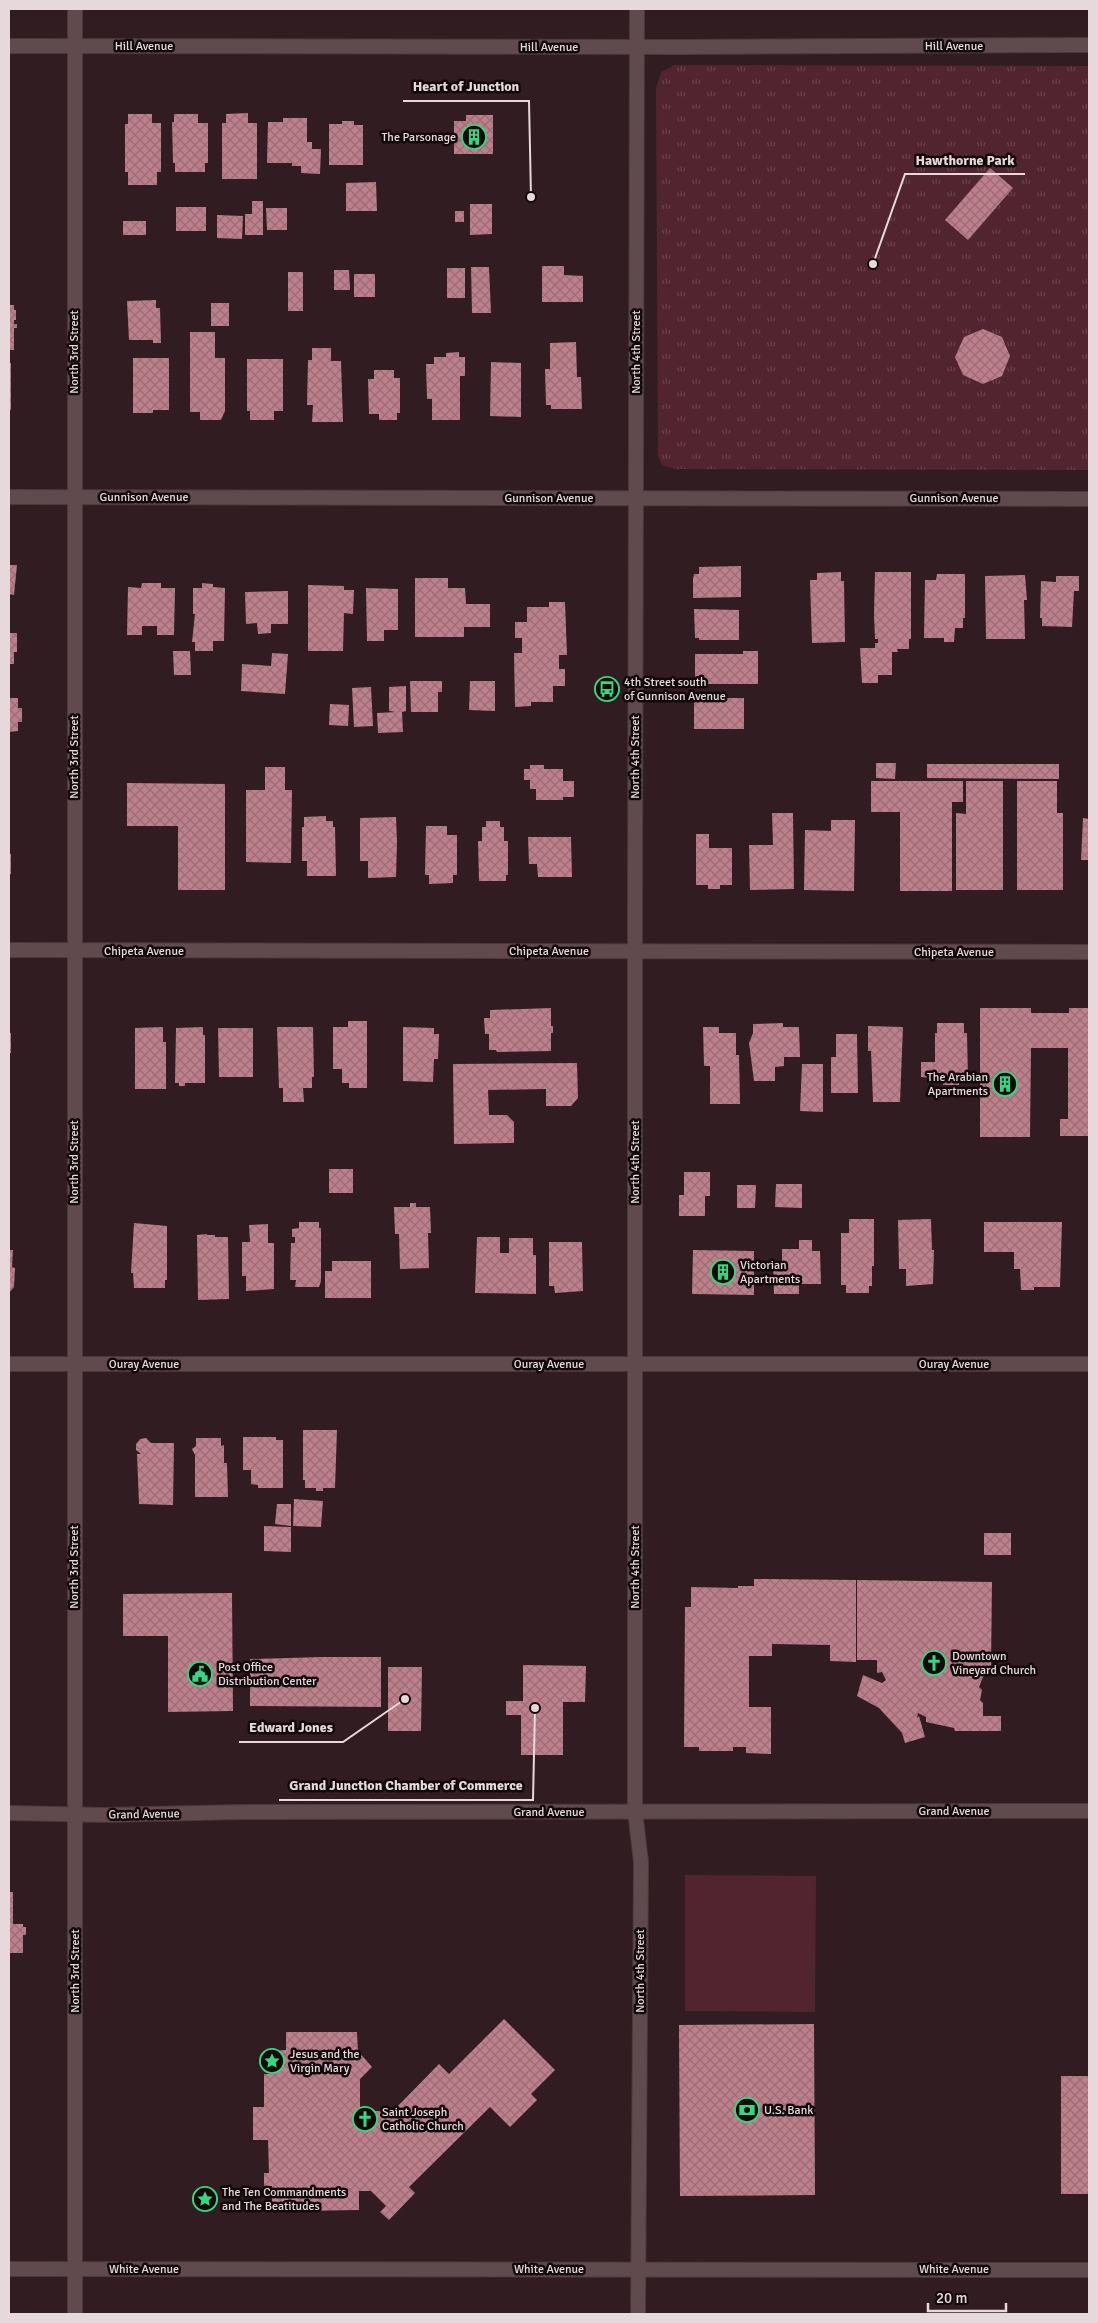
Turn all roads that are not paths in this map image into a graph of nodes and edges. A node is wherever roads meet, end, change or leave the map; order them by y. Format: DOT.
graph roads {
  1 [pos="75,9"];
  2 [pos="637,9"];
  3 [pos="1089,45"];
  4 [pos="9,46"];
  5 [pos="75,46"];
  6 [pos="637,47"];
  7 [pos="9,497"];
  8 [pos="74,497"];
  9 [pos="636,498"];
  10 [pos="1089,499"];
  11 [pos="9,950"];
  12 [pos="74,951"];
  13 [pos="635,951"];
  14 [pos="1089,952"];
  15 [pos="9,1364"];
  16 [pos="74,1364"];
  17 [pos="634,1364"];
  18 [pos="1089,1364"];
  19 [pos="635,1811"];
  20 [pos="1089,1811"];
  21 [pos="9,1813"];
  22 [pos="75,1813"];
  23 [pos="9,2269"];
  24 [pos="75,2269"];
  25 [pos="639,2269"];
  26 [pos="1089,2270"];
  27 [pos="75,2314"];
  28 [pos="638,2314"];
  1 -- 5 [label="street, North 3rd Street"];
  2 -- 6 [label="street, North 4th Street"];
  3 -- 6 [label="street, Hill Avenue"];
  4 -- 5 [label="street, Hill Avenue"];
  5 -- 6 [label="street, Hill Avenue"];
  5 -- 8 [label="street, North 3rd Street"];
  6 -- 9 [label="street, North 4th Street"];
  7 -- 8 [label="street, Gunnison Avenue"];
  8 -- 9 [label="street, Gunnison Avenue"];
  8 -- 12 [label="street, North 3rd Street"];
  9 -- 10 [label="street, Gunnison Avenue"];
  9 -- 13 [label="street, North 4th Street"];
  11 -- 12 [label="street, Chipeta Avenue"];
  12 -- 13 [label="street, Chipeta Avenue"];
  12 -- 16 [label="street, North 3rd Street"];
  13 -- 14 [label="street, Chipeta Avenue"];
  13 -- 17 [label="street, North 4th Street"];
  15 -- 16 [label="street, Ouray Avenue"];
  16 -- 17 [label="street, Ouray Avenue"];
  16 -- 22 [label="street, North 3rd Street"];
  17 -- 18 [label="street, Ouray Avenue"];
  17 -- 19 [label="street, North 4th Street"];
  19 -- 20 [label="street, Grand Avenue"];
  19 -- 22 [label="street, Grand Avenue"];
  19 -- 25 [label="street, North 4th Street"];
  21 -- 22 [label="street, Grand Avenue"];
  22 -- 24 [label="street, North 3rd Street"];
  23 -- 24 [label="street, White Avenue"];
  24 -- 25 [label="street, White Avenue"];
  24 -- 27 [label="street, North 3rd Street"];
  25 -- 26 [label="street, White Avenue"];
  25 -- 28 [label="street, North 4th Street"];
}
